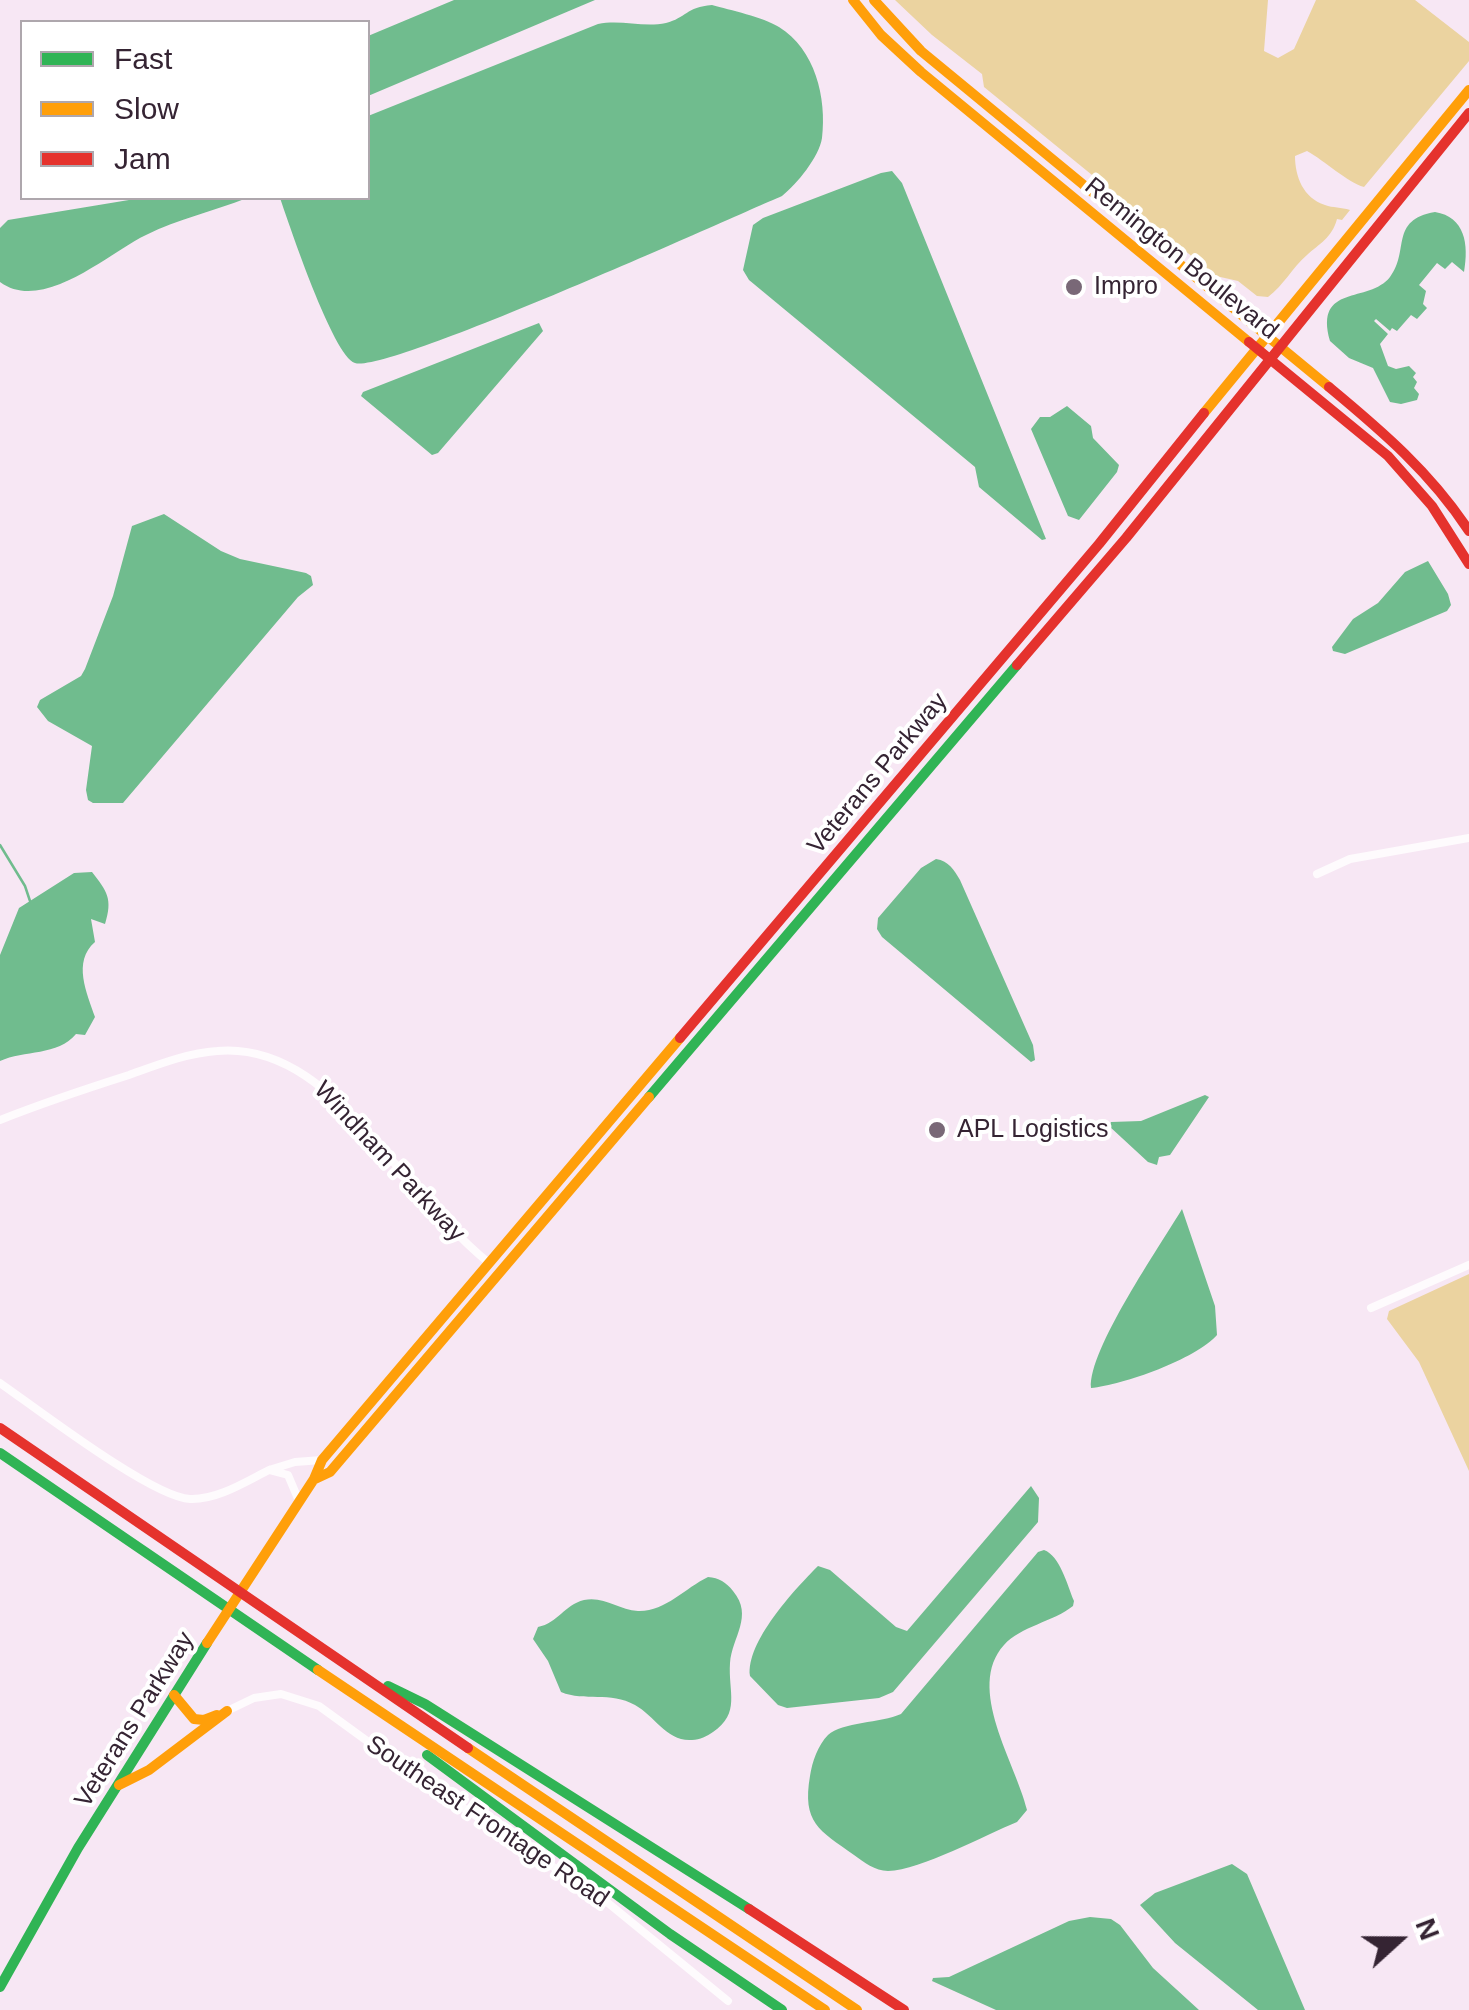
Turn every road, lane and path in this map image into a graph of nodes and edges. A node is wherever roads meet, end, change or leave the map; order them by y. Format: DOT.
graph roads {
  1 [pos="853,0"];
  2 [pos="874,0"];
  3 [pos="1469,90"];
  4 [pos="1469,113"];
  5 [pos="1266,335"];
  6 [pos="1256,346"];
  7 [pos="1278,346"];
  8 [pos="1269,357"];
  9 [pos="1469,531"];
  10 [pos="1469,564"];
  11 [pos="1469,838"];
  12 [pos="1317,874"];
  13 [pos="0,1120"];
  14 [pos="489,1263"];
  15 [pos="1469,1265"];
  16 [pos="1370,1308"];
  17 [pos="0,1383"];
  18 [pos="0,1428"];
  19 [pos="0,1453"];
  20 [pos="322,1460"];
  21 [pos="269,1470"];
  22 [pos="314,1480"];
  23 [pos="300,1501"];
  24 [pos="342,1663"];
  25 [pos="332,1680"];
  26 [pos="174,1695"];
  27 [pos="228,1711"];
  28 [pos="118,1786"];
  29 [pos="0,1987"];
  30 [pos="728,2001"];
  31 [pos="782,2010"];
  32 [pos="825,2010"];
  33 [pos="858,2010"];
  34 [pos="904,2010"];
  1 -- 6 [label="main road, Remington Boulevard"];
  2 -- 5 [label="main road, Remington Boulevard"];
  3 -- 5 [label="main road, Veterans Parkway"];
  4 -- 7 [label="main road, Veterans Parkway"];
  5 -- 6 [label="main road, Veterans Parkway"];
  5 -- 7 [label="main road, Remington Boulevard"];
  6 -- 8 [label="main road, Remington Boulevard"];
  6 -- 14 [label="main road, Veterans Parkway"];
  7 -- 8 [label="main road, Veterans Parkway"];
  7 -- 9 [label="main road, Remington Boulevard"];
  8 -- 10 [label="main road, Remington Boulevard"];
  8 -- 22 [label="main road, Veterans Parkway"];
  11 -- 12 [label="street"];
  13 -- 14 [label="street, Windham Parkway"];
  14 -- 20 [label="main road, Veterans Parkway"];
  15 -- 16 [label="street"];
  17 -- 21 [label="street"];
  18 -- 24 [label="main road"];
  19 -- 25 [label="main road"];
  20 -- 21 [label="street"];
  20 -- 22 [label="main road, Veterans Parkway"];
  21 -- 23 [label="street"];
  22 -- 23 [label="main road, Veterans Parkway"];
  23 -- 26 [label="main road, Veterans Parkway"];
  24 -- 33 [label="main road"];
  24 -- 34 [label="main road"];
  25 -- 31 [label="main road"];
  25 -- 32 [label="main road"];
  26 -- 27 [label="main road"];
  26 -- 28 [label="main road, Veterans Parkway"];
  27 -- 28 [label="main road"];
  27 -- 30 [label="street, Southeast Frontage Road"];
  28 -- 29 [label="main road, Veterans Parkway"];
}
